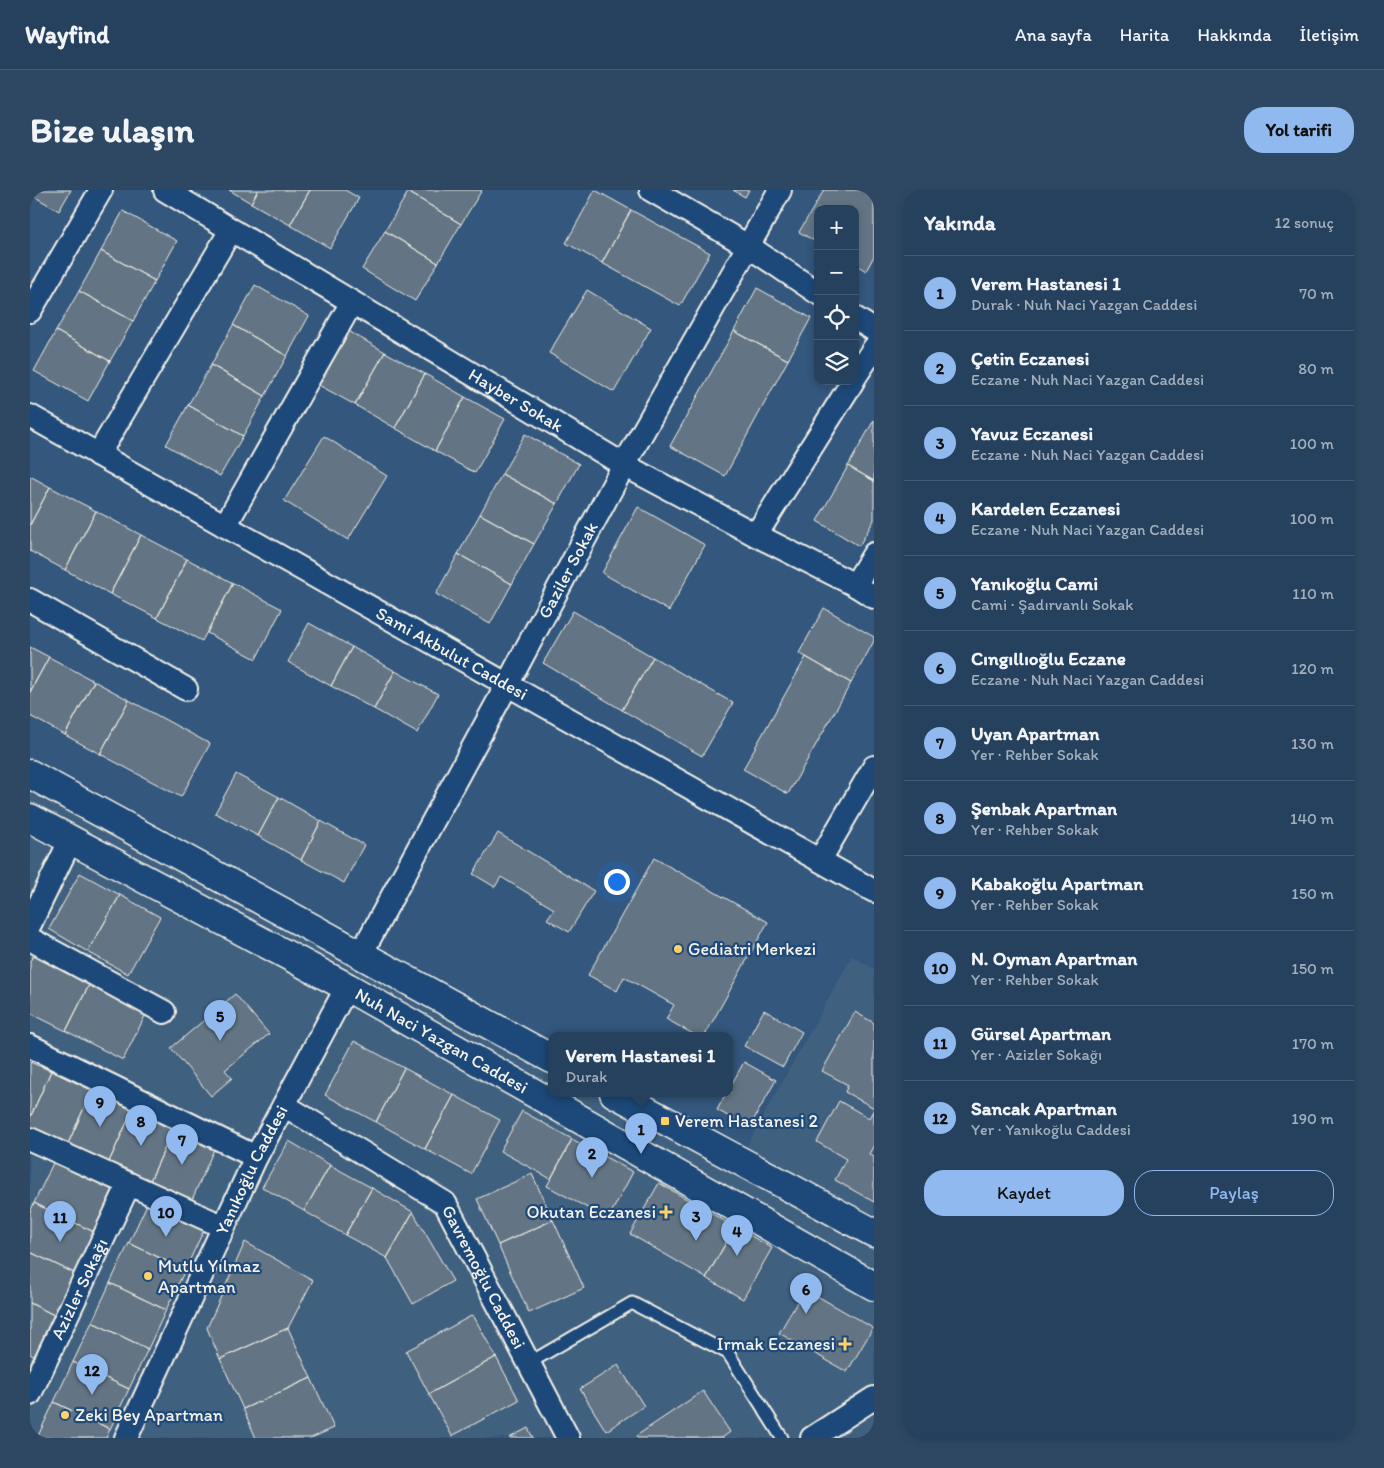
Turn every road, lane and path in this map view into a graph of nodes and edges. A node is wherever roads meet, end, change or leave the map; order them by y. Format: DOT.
graph roads {
  1 [pos="101,190"];
  2 [pos="165,190"];
  3 [pos="651,190"];
  4 [pos="780,190"];
  5 [pos="231,230"];
  6 [pos="748,246"];
  7 [pos="814,290"];
  8 [pos="352,302"];
  9 [pos="31,305"];
  10 [pos="859,321"];
  11 [pos="874,330"];
  12 [pos="874,348"];
  13 [pos="859,372"];
  14 [pos="850,385"];
  15 [pos="30,416"];
  16 [pos="98,454"];
  17 [pos="624,465"];
  18 [pos="225,526"];
  19 [pos="756,535"];
  20 [pos="874,554"];
  21 [pos="865,591"];
  22 [pos="30,600"];
  23 [pos="507,685"];
  24 [pos="186,689"];
  25 [pos="874,767"];
  26 [pos="30,774"];
  27 [pos="30,818"];
  28 [pos="71,839"];
  29 [pos="820,860"];
  30 [pos="874,891"];
  31 [pos="30,924"];
  32 [pos="30,939"];
  33 [pos="361,954"];
  34 [pos="346,987"];
  35 [pos="164,1012"];
  36 [pos="30,1046"];
  37 [pos="548,1057"];
  38 [pos="621,1097"];
  39 [pos="284,1105"];
  40 [pos="30,1139"];
  41 [pos="256,1157"];
  42 [pos="129,1184"];
  43 [pos="224,1226"];
  44 [pos="874,1233"];
  45 [pos="874,1286"];
  46 [pos="529,1363"];
  47 [pos="30,1394"];
  48 [pos="874,1398"];
  49 [pos="126,1438"];
  50 [pos="568,1438"];
  51 [pos="782,1438"];
  52 [pos="812,1438"];
  1 -- 9 [label="street"];
  2 -- 5 [label="street, Hayber Sokak"];
  3 -- 6 [label="street"];
  4 -- 6 [label="street, Gaziler Sokak"];
  5 -- 8 [label="street, Hayber Sokak"];
  5 -- 16 [label="street"];
  6 -- 7 [label="street"];
  6 -- 17 [label="street, Gaziler Sokak"];
  8 -- 17 [label="street, Hayber Sokak"];
  8 -- 18 [label="street"];
  10 -- 11 [label="street"];
  12 -- 13 [label="street"];
  14 -- 19 [label="street"];
  15 -- 16 [label="street, Sami Akbulut Caddesi"];
  16 -- 18 [label="street, Sami Akbulut Caddesi"];
  17 -- 19 [label="street, Hayber Sokak"];
  17 -- 23 [label="street, Gaziler Sokak"];
  18 -- 23 [label="street, Sami Akbulut Caddesi"];
  19 -- 21 [label="street, Hayber Sokak"];
  20 -- 21 [label="street"];
  22 -- 24 [label="street"];
  23 -- 29 [label="street, Sami Akbulut Caddesi"];
  23 -- 33 [label="street, Gaziler Sokak"];
  25 -- 29 [label="street"];
  26 -- 33 [label="main road, Nuh Naci Yazgan Caddesi"];
  27 -- 28 [label="main road, Nuh Naci Yazgan Caddesi"];
  28 -- 31 [label="street"];
  28 -- 34 [label="main road, Nuh Naci Yazgan Caddesi"];
  29 -- 30 [label="street, Sami Akbulut Caddesi"];
  32 -- 35 [label="street"];
  33 -- 37 [label="main road, Nuh Naci Yazgan Caddesi"];
  34 -- 39 [label="street, Yanıkoğlu Caddesi"];
  34 -- 45 [label="main road, Nuh Naci Yazgan Caddesi"];
  36 -- 41 [label="street"];
  38 -- 44 [label="main road"];
  39 -- 41 [label="street, Yanıkoğlu Caddesi"];
  39 -- 46 [label="street, Gavremoğlu Caddesi"];
  40 -- 42 [label="street"];
  41 -- 43 [label="street, Yanıkoğlu Caddesi"];
  42 -- 43 [label="street"];
  42 -- 47 [label="street, Azizler Sokağı"];
  43 -- 49 [label="street, Yanıkoğlu Caddesi"];
  46 -- 50 [label="street, Gavremoğlu Caddesi"];
  46 -- 51 [label="lane"];
  48 -- 52 [label="street"];
}
